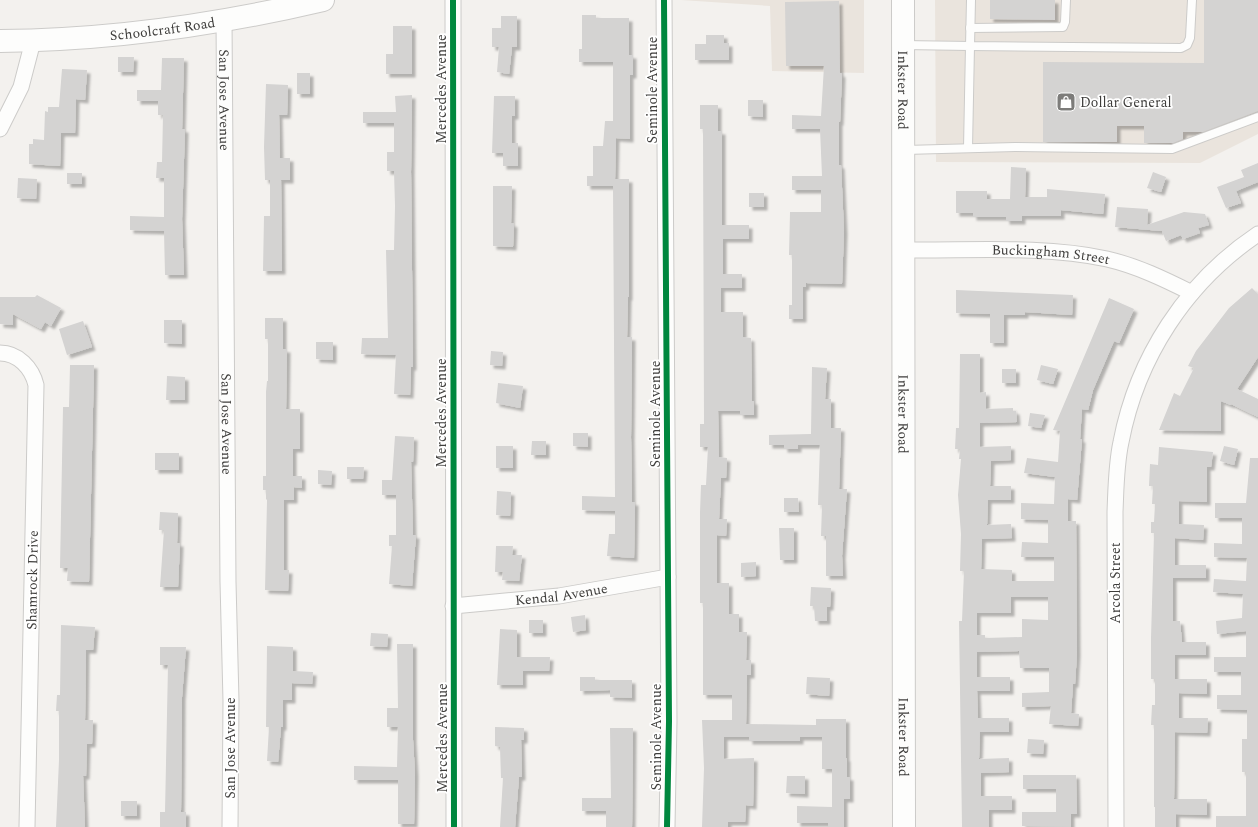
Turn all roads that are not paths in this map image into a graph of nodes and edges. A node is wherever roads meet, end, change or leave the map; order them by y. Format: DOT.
graph roads {
  1 [pos="323,0"];
  2 [pos="453,0"];
  3 [pos="664,0"];
  4 [pos="903,0"];
  5 [pos="971,0"];
  6 [pos="1066,0"];
  7 [pos="1192,0"];
  8 [pos="224,20"];
  9 [pos="970,28"];
  10 [pos="33,41"];
  11 [pos="0,42"];
  12 [pos="903,45"];
  13 [pos="970,46"];
  14 [pos="1258,117"];
  15 [pos="0,129"];
  16 [pos="968,148"];
  17 [pos="902,150"];
  18 [pos="1258,234"];
  19 [pos="903,250"];
  20 [pos="1192,293"];
  21 [pos="0,353"];
  22 [pos="668,577"];
  23 [pos="453,606"];
  24 [pos="27,827"];
  25 [pos="230,827"];
  26 [pos="454,827"];
  27 [pos="667,827"];
  28 [pos="904,827"];
  29 [pos="1116,827"];
  1 -- 8 [label="main road, Schoolcraft Road"];
  2 -- 23 [label="street, Mercedes Avenue"];
  3 -- 22 [label="street, Seminole Avenue"];
  4 -- 12 [label="main road, Inkster Road"];
  5 -- 9 [label="lane"];
  6 -- 9 [label="lane"];
  7 -- 13 [label="lane"];
  8 -- 10 [label="main road, Schoolcraft Road"];
  8 -- 25 [label="street, San Jose Avenue"];
  9 -- 13 [label="lane"];
  10 -- 11 [label="main road, Schoolcraft Road"];
  10 -- 15 [label="street"];
  12 -- 13 [label="lane"];
  12 -- 17 [label="main road, Inkster Road"];
  13 -- 16 [label="lane"];
  14 -- 16 [label="lane"];
  16 -- 17 [label="lane"];
  17 -- 19 [label="main road, Inkster Road"];
  18 -- 20 [label="street"];
  19 -- 20 [label="street, Buckingham Street"];
  19 -- 28 [label="main road, Inkster Road"];
  20 -- 29 [label="street, Arcola Street"];
  21 -- 24 [label="street, Shamrock Drive"];
  22 -- 23 [label="street, Kendal Avenue"];
  22 -- 27 [label="street, Seminole Avenue"];
  23 -- 26 [label="street, Mercedes Avenue"];
}
